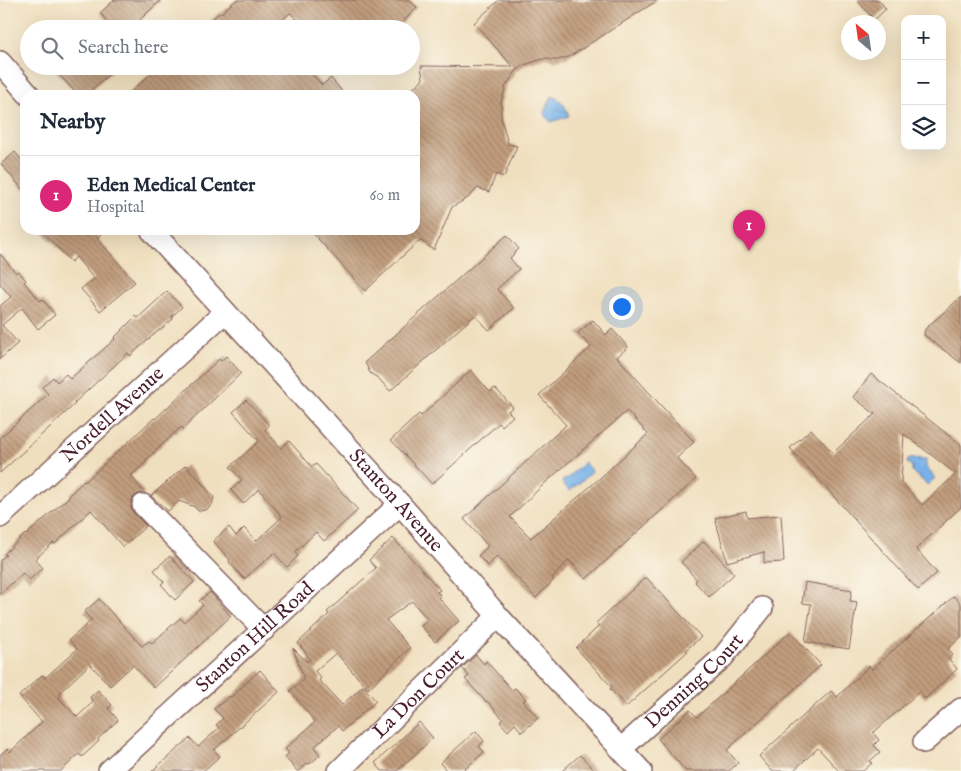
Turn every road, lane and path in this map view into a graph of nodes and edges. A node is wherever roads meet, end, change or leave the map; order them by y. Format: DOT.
graph roads {
  1 [pos="0,62"];
  2 [pos="25,90"];
  3 [pos="156,235"];
  4 [pos="225,312"];
  5 [pos="400,504"];
  6 [pos="143,505"];
  7 [pos="0,516"];
  8 [pos="762,608"];
  9 [pos="498,616"];
  10 [pos="264,630"];
  11 [pos="961,709"];
  12 [pos="924,742"];
  13 [pos="621,749"];
  14 [pos="109,771"];
  15 [pos="339,771"];
  16 [pos="641,771"];
  1 -- 2 [label="street"];
  3 -- 4 [label="street, Stanton Avenue"];
  4 -- 5 [label="street, Stanton Avenue"];
  4 -- 7 [label="street, Nordell Avenue"];
  5 -- 9 [label="street, Stanton Avenue"];
  5 -- 10 [label="street, Stanton Hill Road"];
  6 -- 10 [label="street"];
  8 -- 13 [label="street, Denning Court"];
  9 -- 13 [label="street, Stanton Avenue"];
  9 -- 15 [label="street, La Don Court"];
  10 -- 14 [label="street, Stanton Hill Road"];
  11 -- 12 [label="street"];
  13 -- 16 [label="street, Stanton Avenue"];
}
